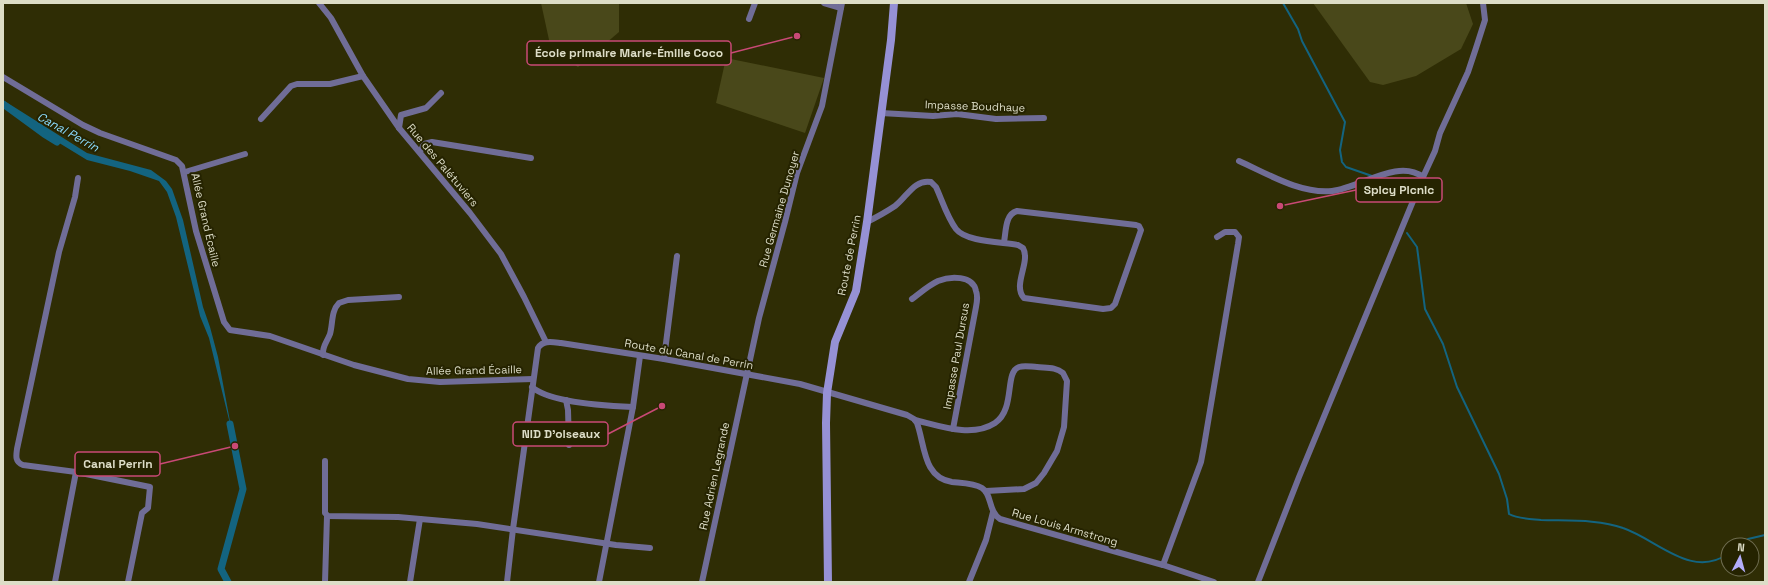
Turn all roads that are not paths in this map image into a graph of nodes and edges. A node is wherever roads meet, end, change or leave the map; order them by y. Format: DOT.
graph roads {
  1 [pos="319,3"];
  2 [pos="756,3"];
  3 [pos="824,3"];
  4 [pos="894,3"];
  5 [pos="1483,3"];
  6 [pos="842,5"];
  7 [pos="749,19"];
  8 [pos="363,76"];
  9 [pos="3,77"];
  10 [pos="441,93"];
  11 [pos="881,112"];
  12 [pos="261,118"];
  13 [pos="1044,118"];
  14 [pos="399,128"];
  15 [pos="420,152"];
  16 [pos="245,154"];
  17 [pos="531,158"];
  18 [pos="1240,162"];
  19 [pos="185,172"];
  20 [pos="1423,177"];
  21 [pos="78,178"];
  22 [pos="867,222"];
  23 [pos="1217,237"];
  24 [pos="1004,242"];
  25 [pos="677,256"];
  26 [pos="399,297"];
  27 [pos="912,299"];
  28 [pos="546,342"];
  29 [pos="323,355"];
  30 [pos="640,356"];
  31 [pos="664,359"];
  32 [pos="747,374"];
  33 [pos="533,379"];
  34 [pos="532,387"];
  35 [pos="827,393"];
  36 [pos="566,400"];
  37 [pos="633,407"];
  38 [pos="915,420"];
  39 [pos="953,429"];
  40 [pos="569,445"];
  41 [pos="325,461"];
  42 [pos="76,472"];
  43 [pos="986,491"];
  44 [pos="993,512"];
  45 [pos="327,516"];
  46 [pos="420,519"];
  47 [pos="513,529"];
  48 [pos="605,543"];
  49 [pos="650,548"];
  50 [pos="1163,565"];
  51 [pos="55,582"];
  52 [pos="128,582"];
  53 [pos="325,582"];
  54 [pos="410,582"];
  55 [pos="507,582"];
  56 [pos="598,582"];
  57 [pos="702,582"];
  58 [pos="828,582"];
  59 [pos="970,582"];
  60 [pos="1214,582"];
  61 [pos="1258,582"];
  1 -- 8 [label="street, Rue des Palétuviers"];
  2 -- 7 [label="street"];
  3 -- 6 [label="street"];
  4 -- 11 [label="main road, Route de Perrin"];
  5 -- 20 [label="street"];
  6 -- 32 [label="street, Rue Germaine Dunoyer"];
  8 -- 12 [label="street"];
  8 -- 14 [label="street, Rue des Palétuviers"];
  9 -- 19 [label="street, Allée Grand Écaille"];
  10 -- 14 [label="street"];
  11 -- 13 [label="street, Impasse Boudhaye"];
  11 -- 22 [label="main road, Route de Perrin"];
  14 -- 15 [label="street, Rue des Palétuviers"];
  15 -- 17 [label="street"];
  15 -- 28 [label="street, Rue des Palétuviers"];
  16 -- 19 [label="street"];
  18 -- 20 [label="street"];
  19 -- 29 [label="street, Allée Grand Écaille"];
  20 -- 61 [label="street"];
  21 -- 42 [label="street"];
  22 -- 24 [label="street"];
  22 -- 35 [label="main road, Route de Perrin"];
  23 -- 50 [label="street"];
  24 -- 24 [label="street"];
  25 -- 31 [label="street"];
  26 -- 29 [label="street"];
  27 -- 39 [label="street, Impasse Paul Dursus"];
  28 -- 30 [label="street, Route du Canal de Perrin"];
  28 -- 33 [label="street"];
  29 -- 33 [label="street, Allée Grand Écaille"];
  30 -- 31 [label="street, Route du Canal de Perrin"];
  30 -- 37 [label="street"];
  31 -- 32 [label="street, Route du Canal de Perrin"];
  32 -- 35 [label="street, Route du Canal de Perrin"];
  32 -- 57 [label="street, Rue Adrien Legrande"];
  33 -- 34 [label="street"];
  34 -- 36 [label="street"];
  34 -- 47 [label="street"];
  35 -- 38 [label="street"];
  35 -- 58 [label="main road, Route de Perrin"];
  36 -- 37 [label="street"];
  36 -- 40 [label="street"];
  37 -- 48 [label="street"];
  38 -- 39 [label="street"];
  38 -- 43 [label="street"];
  39 -- 43 [label="street"];
  41 -- 45 [label="street"];
  42 -- 51 [label="street"];
  42 -- 52 [label="street"];
  43 -- 44 [label="street"];
  44 -- 50 [label="street, Rue Louis Armstrong"];
  44 -- 59 [label="street"];
  45 -- 46 [label="street"];
  45 -- 53 [label="street"];
  46 -- 47 [label="street"];
  46 -- 54 [label="street"];
  47 -- 48 [label="street"];
  47 -- 55 [label="street"];
  48 -- 49 [label="street"];
  48 -- 56 [label="street"];
  50 -- 60 [label="street, Rue Louis Armstrong"];
}
